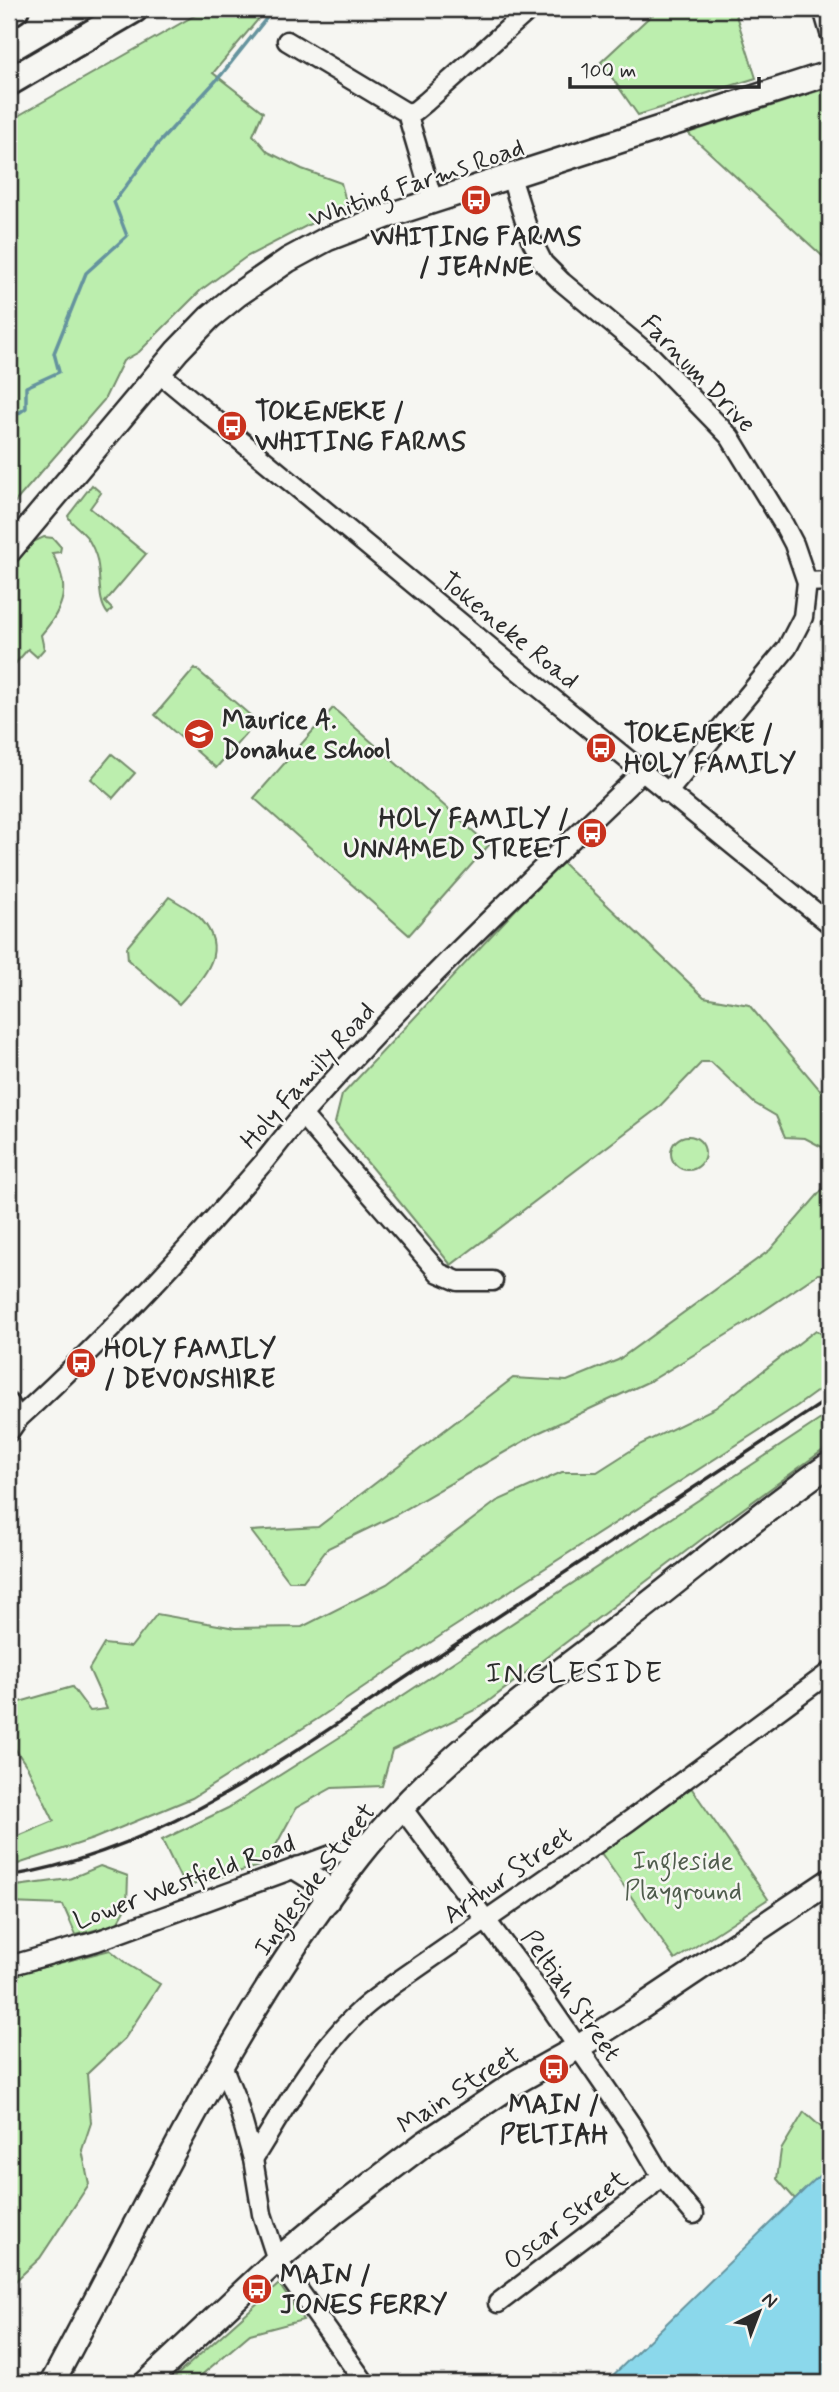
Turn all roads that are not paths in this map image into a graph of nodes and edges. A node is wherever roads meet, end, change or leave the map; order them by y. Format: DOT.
graph roads {
  1 [pos="15,9"];
  2 [pos="134,9"];
  3 [pos="530,9"];
  4 [pos="823,9"];
  5 [pos="9,13"];
  6 [pos="830,33"];
  7 [pos="287,41"];
  8 [pos="60,52"];
  9 [pos="830,73"];
  10 [pos="9,82"];
  11 [pos="9,88"];
  12 [pos="407,113"];
  13 [pos="511,177"];
  14 [pos="433,201"];
  15 [pos="159,373"];
  16 [pos="9,551"];
  17 [pos="830,581"];
  18 [pos="807,582"];
  19 [pos="642,772"];
  20 [pos="667,793"];
  21 [pos="830,924"];
  22 [pos="302,1115"];
  23 [pos="493,1281"];
  24 [pos="12,1418"];
  25 [pos="828,1470"];
  26 [pos="830,1672"];
  27 [pos="402,1808"];
  28 [pos="375,1839"];
  29 [pos="298,1868"];
  30 [pos="830,1881"];
  31 [pos="327,1901"];
  32 [pos="487,1920"];
  33 [pos="9,1966"];
  34 [pos="577,2048"];
  35 [pos="222,2065"];
  36 [pos="253,2159"];
  37 [pos="662,2175"];
  38 [pos="694,2214"];
  39 [pos="277,2260"];
  40 [pos="498,2303"];
  41 [pos="52,2383"];
  42 [pos="146,2383"];
  43 [pos="365,2383"];
  1 -- 5 [label="highway"];
  2 -- 8 [label="highway"];
  3 -- 12 [label="street"];
  4 -- 6 [label="street"];
  7 -- 12 [label="street"];
  8 -- 10 [label="highway"];
  8 -- 11 [label="highway"];
  9 -- 13 [label="main road, Whiting Farms Road"];
  12 -- 14 [label="street"];
  13 -- 14 [label="main road, Whiting Farms Road"];
  13 -- 18 [label="street, Farnum Drive"];
  14 -- 15 [label="main road, Whiting Farms Road"];
  15 -- 16 [label="main road, Whiting Farms Road"];
  15 -- 19 [label="street, Tokeneke Road"];
  17 -- 18 [label="street"];
  18 -- 20 [label="street, Farnum Drive"];
  19 -- 20 [label="street, Tokeneke Road"];
  19 -- 22 [label="street, Holy Family Road"];
  20 -- 21 [label="street, Tokeneke Road"];
  22 -- 23 [label="street"];
  22 -- 24 [label="street, Holy Family Road"];
  25 -- 27 [label="main road, Ingleside Street"];
  26 -- 32 [label="street, Arthur Street"];
  27 -- 28 [label="main road, Ingleside Street"];
  27 -- 32 [label="street, Peltiah Street"];
  28 -- 29 [label="street, Lower Westfield Road"];
  28 -- 31 [label="main road, Ingleside Street"];
  29 -- 31 [label="main road"];
  29 -- 33 [label="street, Lower Westfield Road"];
  30 -- 34 [label="main road, Main Street"];
  31 -- 35 [label="main road, Ingleside Street"];
  32 -- 34 [label="street, Peltiah Street"];
  32 -- 36 [label="street, Arthur Street"];
  34 -- 37 [label="street, Peltiah Street"];
  34 -- 39 [label="main road, Main Street"];
  35 -- 36 [label="street"];
  35 -- 41 [label="main road, Ingleside Street"];
  36 -- 39 [label="street"];
  37 -- 38 [label="street, Peltiah Street"];
  37 -- 40 [label="street, Oscar Street"];
  39 -- 42 [label="main road, Main Street"];
  39 -- 43 [label="street"];
}
